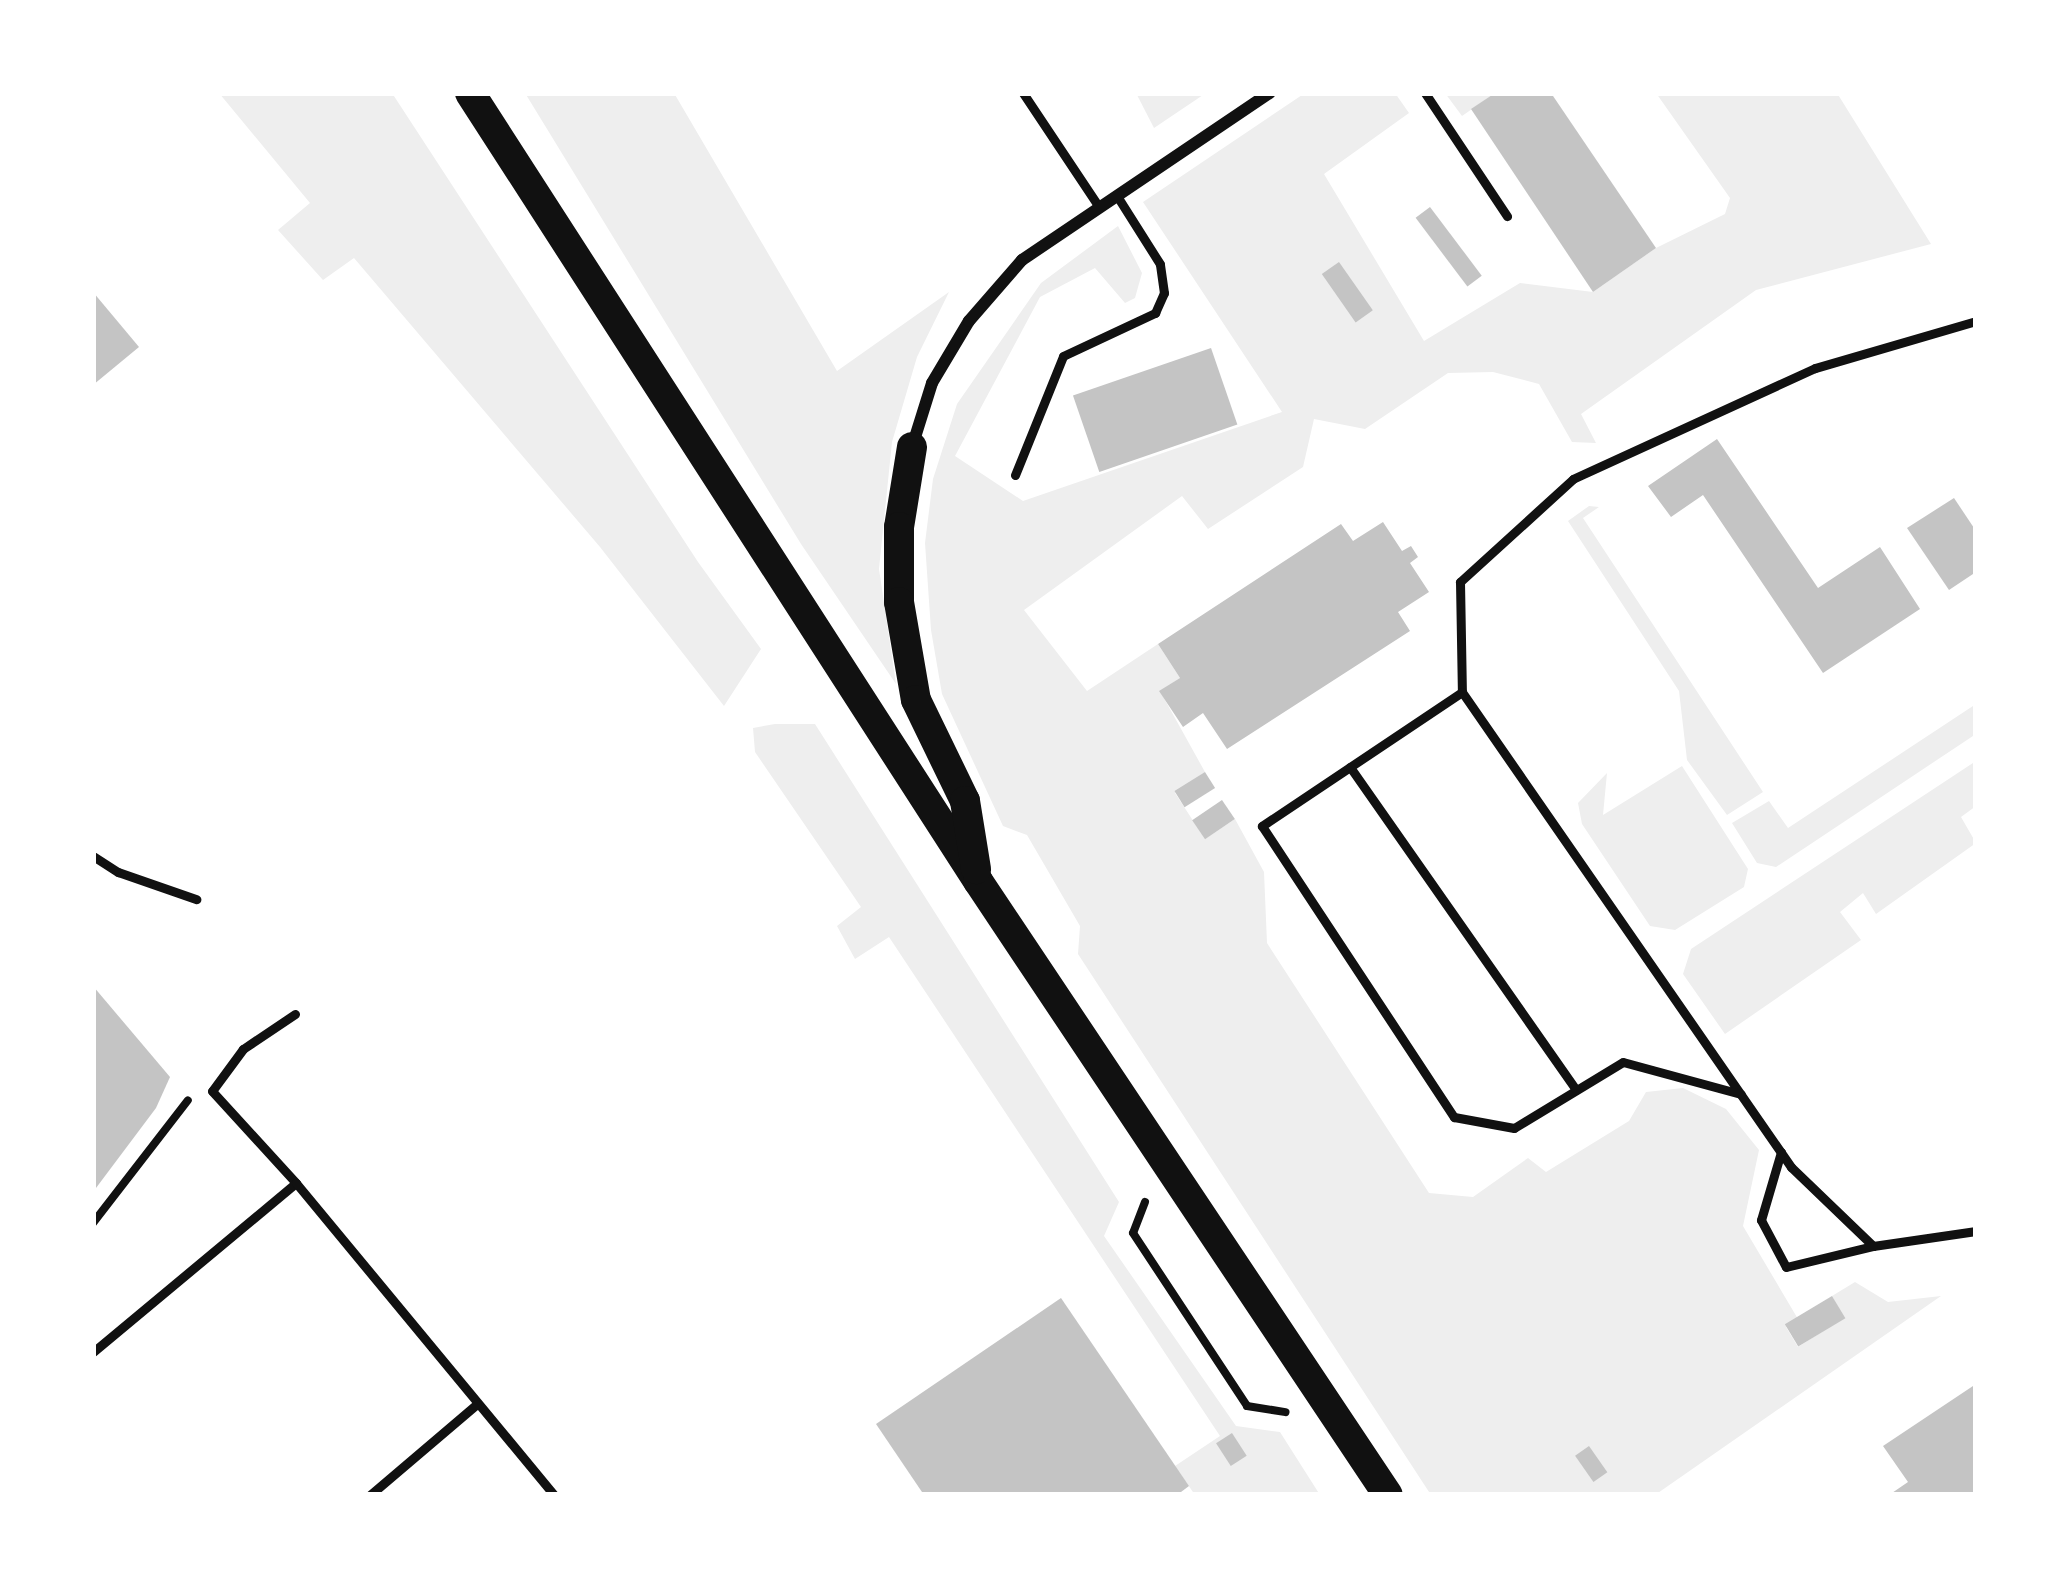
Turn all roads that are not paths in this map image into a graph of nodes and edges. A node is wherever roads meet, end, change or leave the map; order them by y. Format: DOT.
graph roads {
  1 [pos="470,93"];
  2 [pos="1023,93"];
  3 [pos="1270,93"];
  4 [pos="1425,93"];
  5 [pos="1117,196"];
  6 [pos="1099,208"];
  7 [pos="1507,216"];
  8 [pos="1976,321"];
  9 [pos="912,447"];
  10 [pos="1015,475"];
  11 [pos="1462,692"];
  12 [pos="1350,767"];
  13 [pos="93,856"];
  14 [pos="978,881"];
  15 [pos="196,899"];
  16 [pos="295,1014"];
  17 [pos="1576,1090"];
  18 [pos="1741,1094"];
  19 [pos="1781,1152"];
  20 [pos="296,1184"];
  21 [pos="1976,1231"];
  22 [pos="1873,1246"];
  23 [pos="93,1352"];
  24 [pos="477,1404"];
  25 [pos="370,1495"];
  26 [pos="554,1495"];
  27 [pos="1388,1495"];
  1 -- 14 [label="main road"];
  2 -- 6 [label="lane"];
  3 -- 5 [label="street"];
  4 -- 7 [label="lane"];
  5 -- 6 [label="street"];
  5 -- 10 [label="lane"];
  6 -- 9 [label="street"];
  8 -- 11 [label="lane"];
  9 -- 14 [label="main road"];
  11 -- 12 [label="lane"];
  11 -- 18 [label="lane"];
  12 -- 17 [label="lane"];
  12 -- 17 [label="lane"];
  13 -- 15 [label="lane"];
  14 -- 27 [label="main road"];
  16 -- 20 [label="lane"];
  17 -- 18 [label="lane"];
  18 -- 19 [label="lane"];
  19 -- 22 [label="lane"];
  19 -- 22 [label="lane"];
  20 -- 23 [label="lane"];
  20 -- 24 [label="lane"];
  21 -- 22 [label="lane"];
  24 -- 25 [label="lane"];
  24 -- 26 [label="lane"];
}
